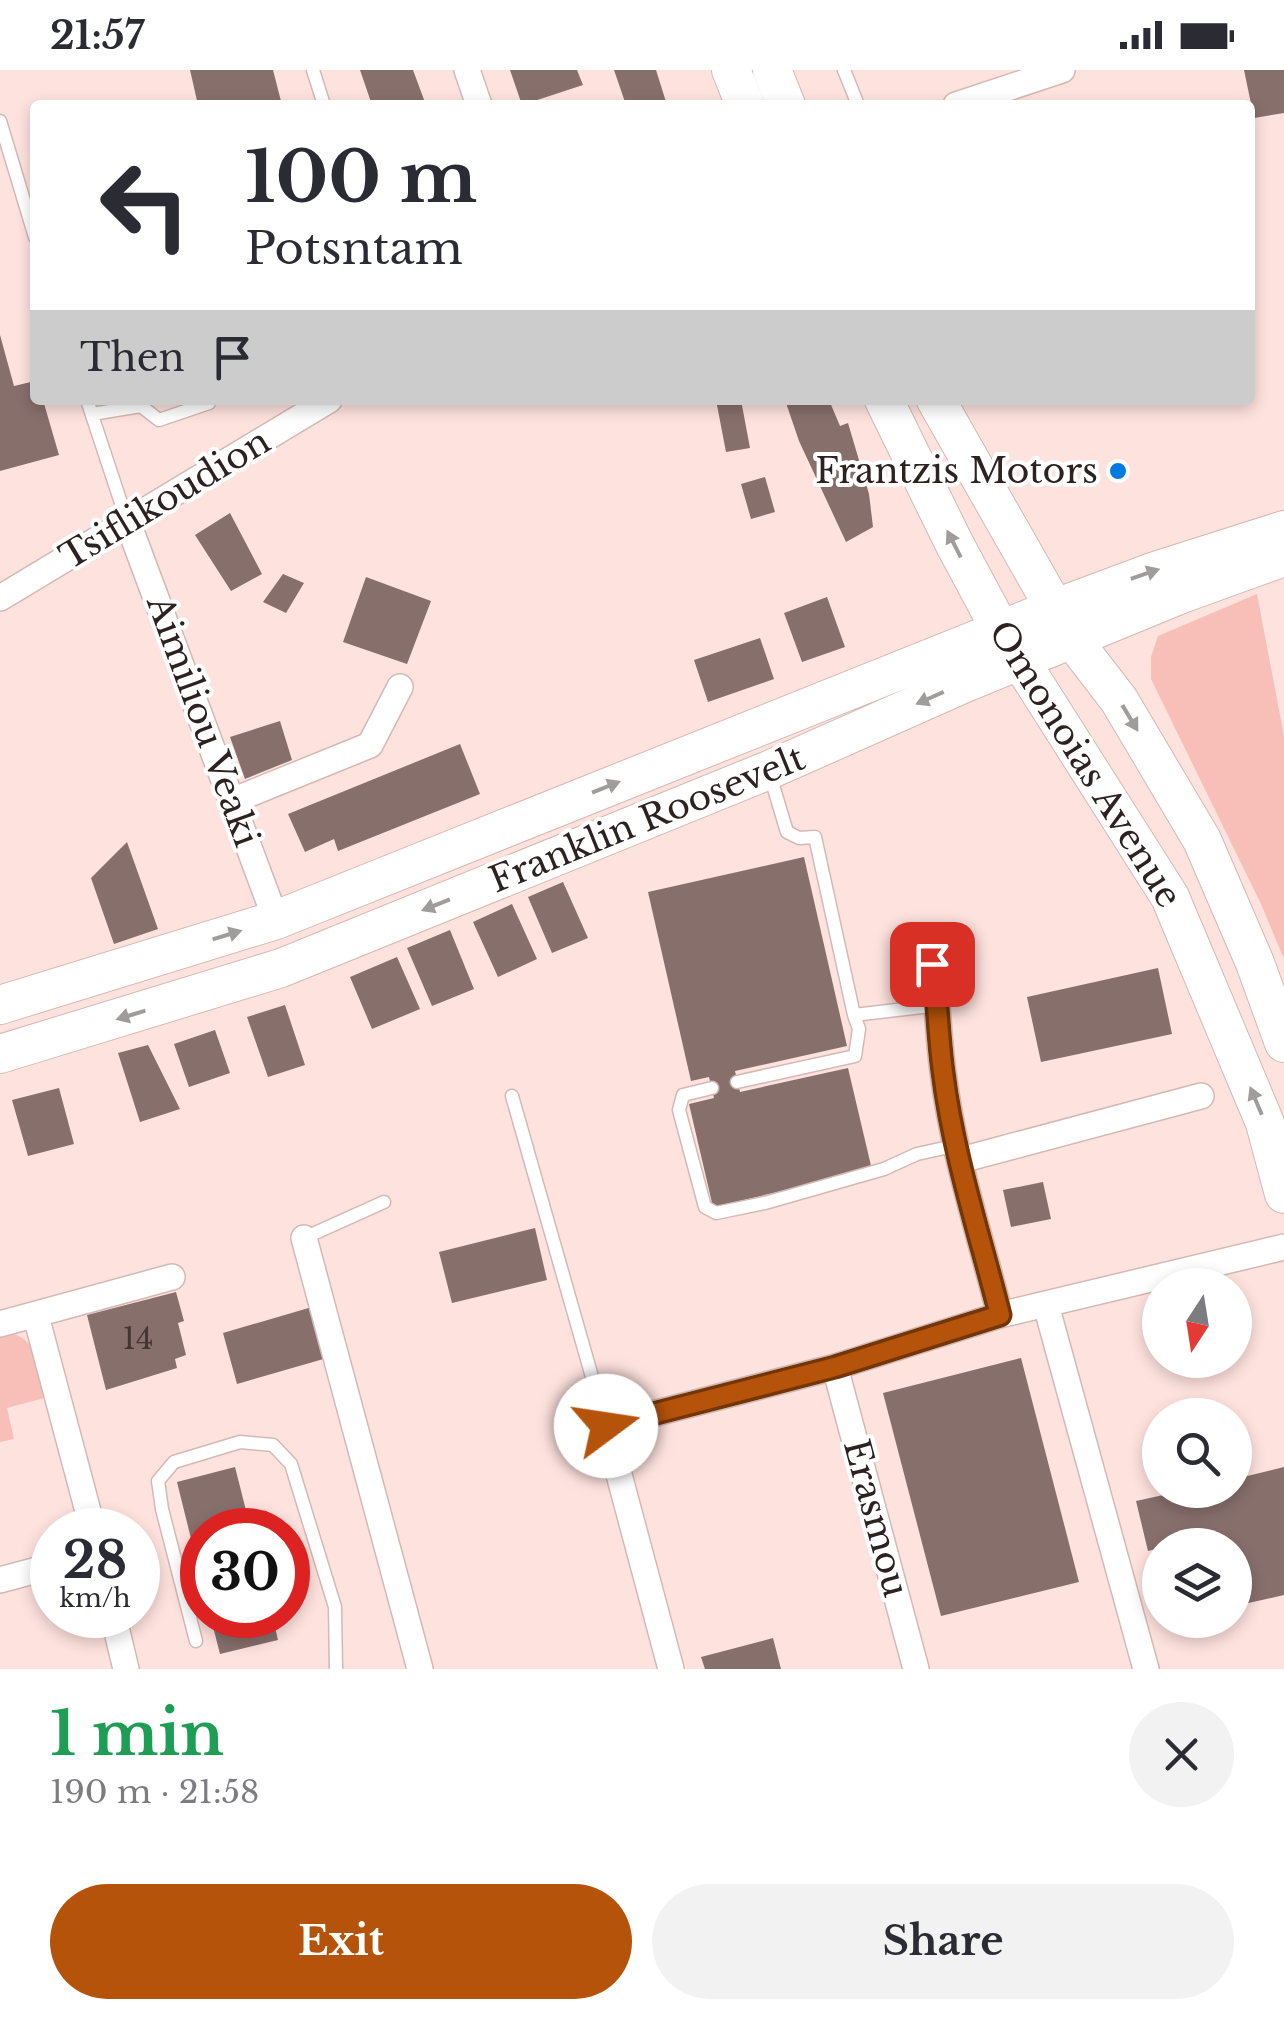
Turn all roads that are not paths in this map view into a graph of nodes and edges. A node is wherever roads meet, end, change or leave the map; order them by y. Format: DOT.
graph roads {
  1 [pos="313,70"];
  2 [pos="468,70"];
  3 [pos="731,70"];
  4 [pos="772,70"];
  5 [pos="844,70"];
  6 [pos="1062,70"];
  7 [pos="322,100"];
  8 [pos="477,100"];
  9 [pos="743,100"];
  10 [pos="784,100"];
  11 [pos="856,100"];
  12 [pos="971,100"];
  13 [pos="0,121"];
  14 [pos="30,221"];
  15 [pos="89,405"];
  16 [pos="131,405"];
  17 [pos="142,405"];
  18 [pos="203,405"];
  19 [pos="321,405"];
  20 [pos="886,405"];
  21 [pos="939,405"];
  22 [pos="92,414"];
  23 [pos="128,523"];
  24 [pos="1284,530"];
  25 [pos="1284,557"];
  26 [pos="0,598"];
  27 [pos="1063,624"];
  28 [pos="1010,645"];
  29 [pos="400,687"];
  30 [pos="769,770"];
  31 [pos="232,802"];
  32 [pos="276,920"];
  33 [pos="932,964"];
  34 [pos="0,1005"];
  35 [pos="939,1005"];
  36 [pos="854,1015"];
  37 [pos="1284,1043"];
  38 [pos="0,1054"];
  39 [pos="738,1082"];
  40 [pos="712,1088"];
  41 [pos="512,1096"];
  42 [pos="1201,1096"];
  43 [pos="959,1153"];
  44 [pos="1284,1194"];
  45 [pos="384,1202"];
  46 [pos="304,1238"];
  47 [pos="1284,1248"];
  48 [pos="172,1277"];
  49 [pos="1046,1305"];
  50 [pos="1000,1315"];
  51 [pos="36,1316"];
  52 [pos="0,1324"];
  53 [pos="835,1367"];
  54 [pos="606,1426"];
  55 [pos="87,1508"];
  56 [pos="30,1572"];
  57 [pos="0,1580"];
  58 [pos="119,1638"];
  59 [pos="196,1641"];
  60 [pos="126,1669"];
  61 [pos="336,1669"];
  62 [pos="420,1669"];
  63 [pos="672,1669"];
  64 [pos="916,1669"];
  65 [pos="1146,1669"];
  1 -- 7 [label="lane"];
  2 -- 8 [label="street"];
  3 -- 9 [label="main road"];
  4 -- 10 [label="main road"];
  5 -- 11 [label="lane"];
  6 -- 12 [label="street"];
  13 -- 14 [label="lane"];
  15 -- 22 [label="lane"];
  16 -- 22 [label="lane"];
  17 -- 18 [label="lane"];
  19 -- 23 [label="street, Tsiflikoudion"];
  28 -- 20 [label="main road, Omonoias Avenue, one-way"];
  21 -- 27 [label="main road, Omonoias Avenue"];
  22 -- 23 [label="lane"];
  23 -- 26 [label="street, Tsiflikoudion"];
  23 -- 31 [label="street, Aimiliou Veaki"];
  27 -- 24 [label="main road, Franklin Roosevelt, one-way"];
  25 -- 27 [label="main road, Franklin Roosevelt"];
  27 -- 28 [label="main road, Franklin Roosevelt"];
  27 -- 37 [label="main road, Omonoias Avenue, one-way"];
  28 -- 30 [label="main road, Franklin Roosevelt, one-way"];
  32 -- 28 [label="main road, Franklin Roosevelt, one-way"];
  44 -- 28 [label="main road, Omonoias Avenue, one-way"];
  29 -- 31 [label="street"];
  30 -- 36 [label="lane"];
  30 -- 38 [label="main road, Franklin Roosevelt, one-way"];
  31 -- 32 [label="street, Aimiliou Veaki"];
  34 -- 32 [label="main road, Franklin Roosevelt, one-way"];
  33 -- 35 [label="street"];
  35 -- 36 [label="lane"];
  35 -- 43 [label="street"];
  36 -- 39 [label="lane"];
  40 -- 43 [label="lane"];
  41 -- 54 [label="lane"];
  42 -- 43 [label="street"];
  43 -- 50 [label="street"];
  45 -- 46 [label="lane"];
  46 -- 62 [label="street"];
  47 -- 49 [label="street"];
  48 -- 51 [label="street"];
  49 -- 50 [label="street"];
  49 -- 65 [label="street"];
  50 -- 53 [label="street"];
  51 -- 52 [label="street"];
  51 -- 55 [label="street"];
  53 -- 54 [label="street"];
  53 -- 64 [label="street, Erasmou"];
  54 -- 63 [label="street"];
  56 -- 57 [label="street"];
  58 -- 60 [label="street"];
  59 -- 61 [label="lane"];
}
